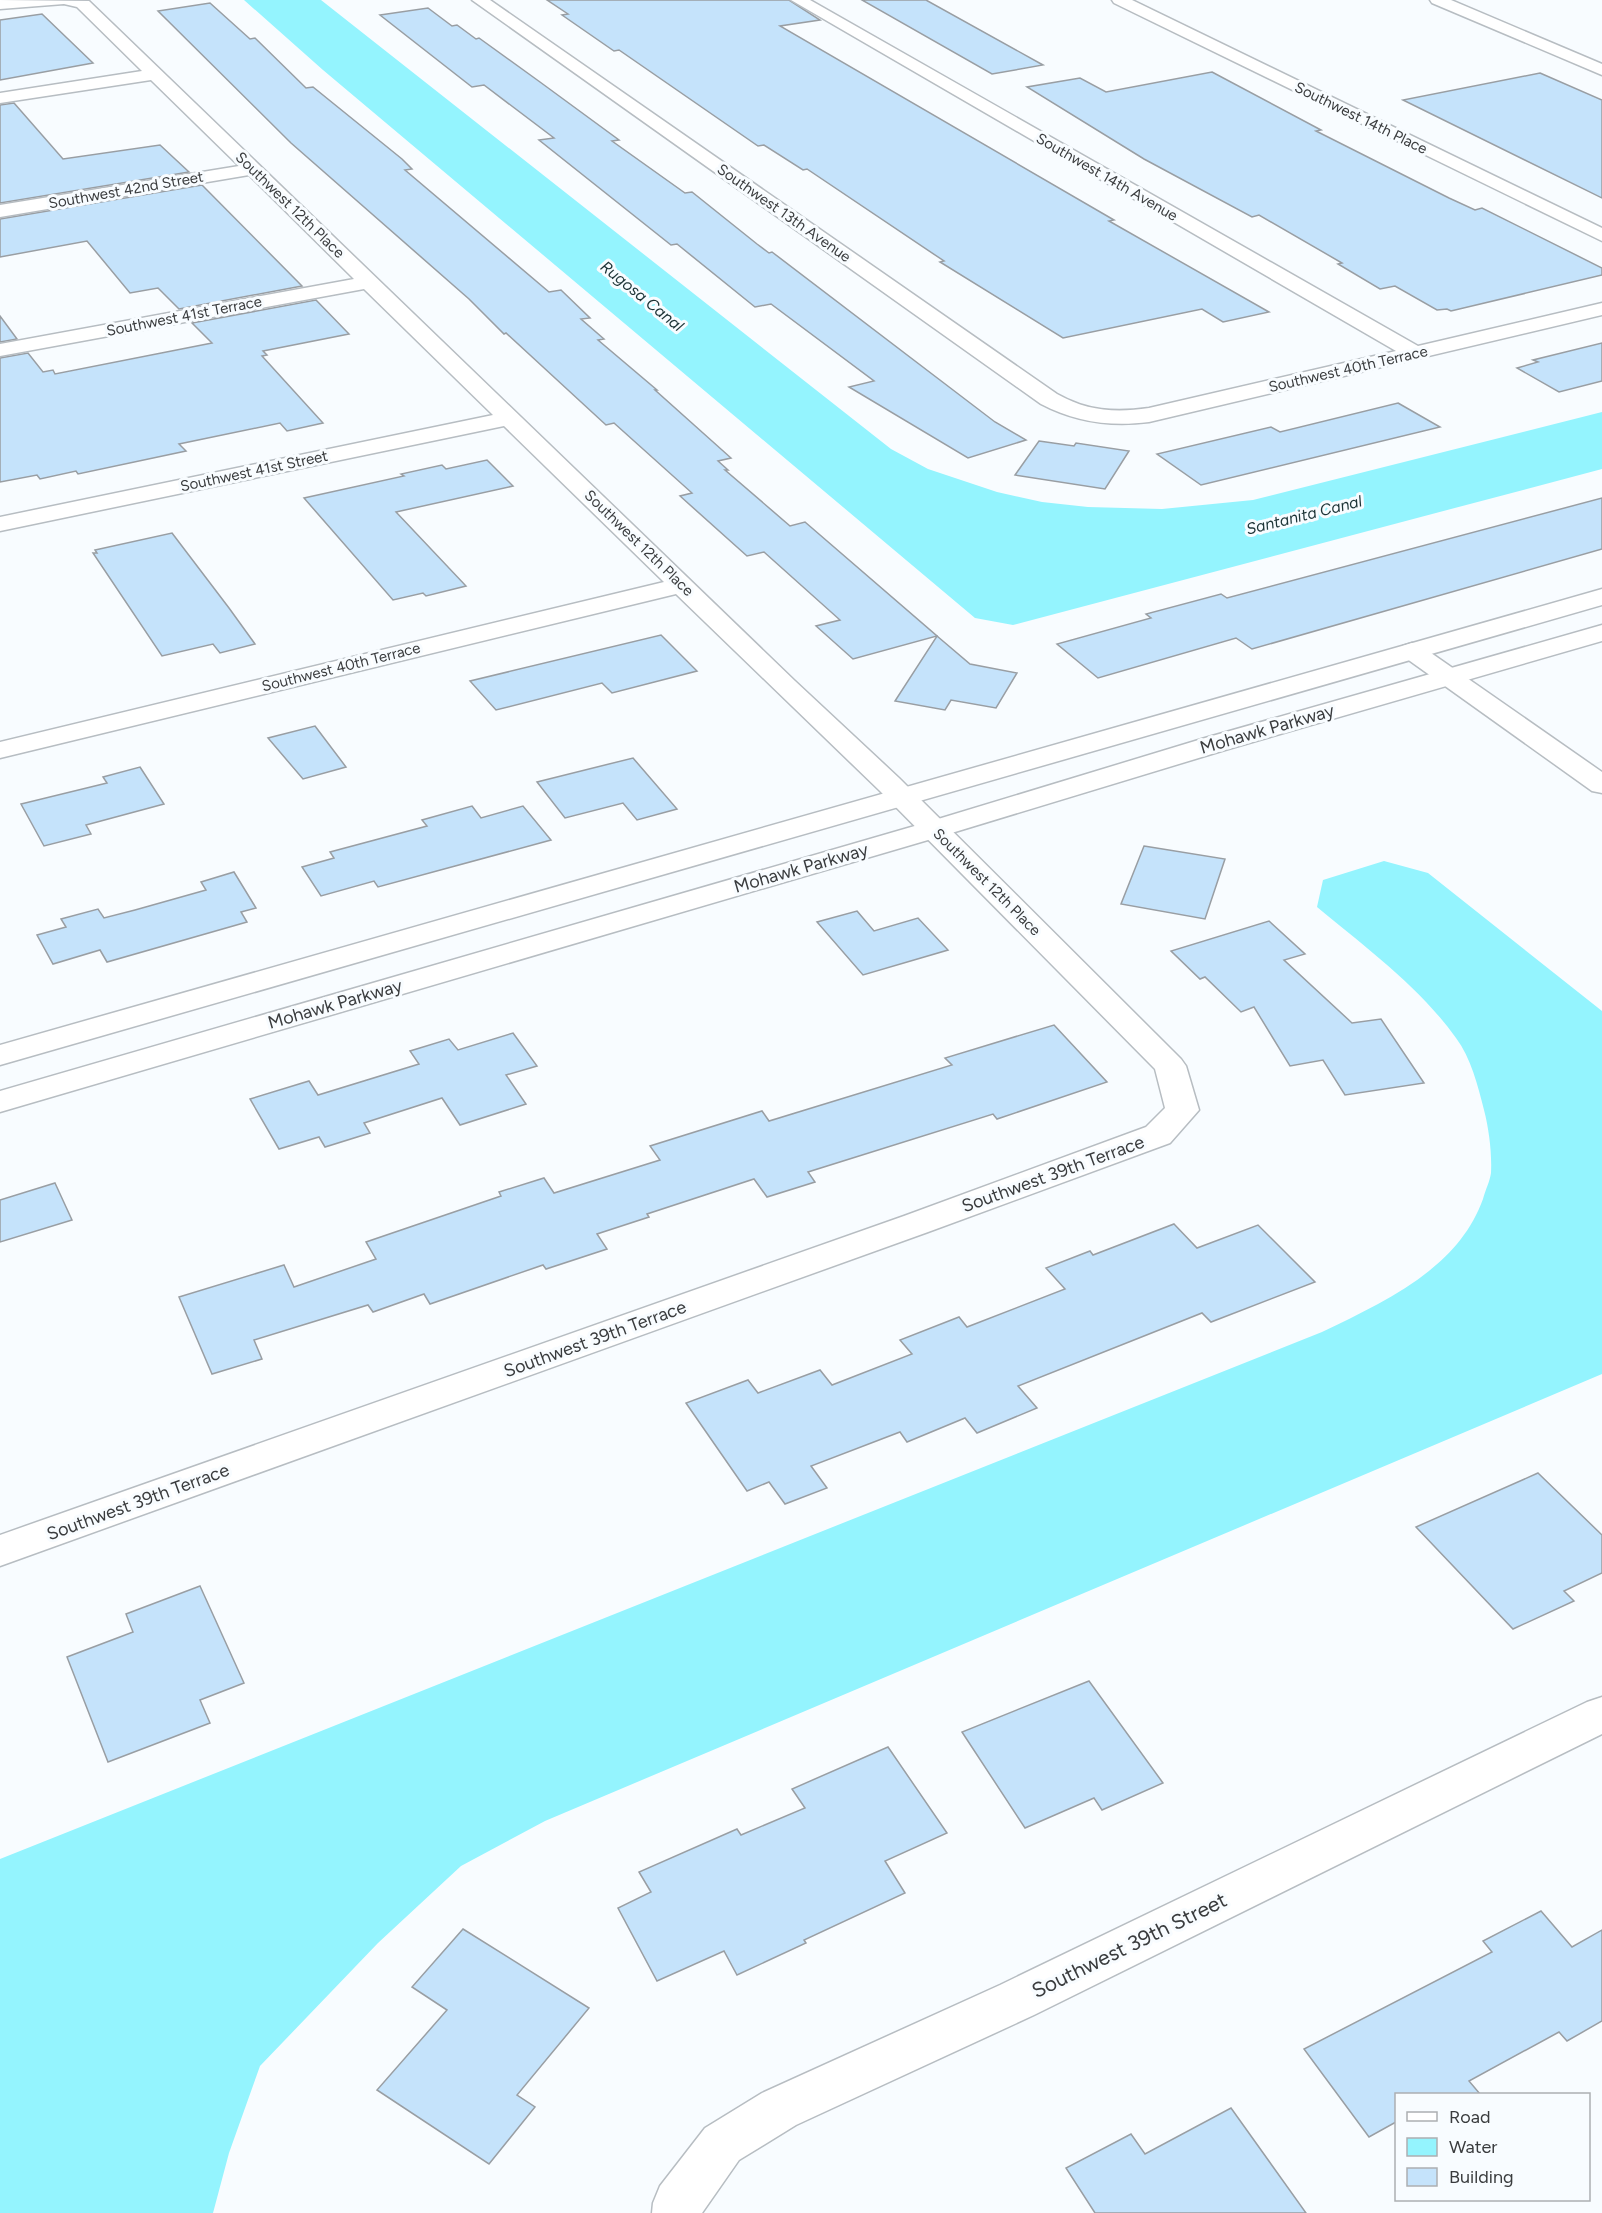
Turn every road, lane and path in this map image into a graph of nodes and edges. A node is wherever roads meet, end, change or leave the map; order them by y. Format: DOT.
graph roads {
  1 [pos="61,0"];
  2 [pos="67,0"];
  3 [pos="480,0"];
  4 [pos="799,0"];
  5 [pos="1120,0"];
  6 [pos="1438,0"];
  7 [pos="0,4"];
  8 [pos="1602,70"];
  9 [pos="155,74"];
  10 [pos="0,98"];
  11 [pos="253,169"];
  12 [pos="0,212"];
  13 [pos="1602,235"];
  14 [pos="368,282"];
  15 [pos="1602,309"];
  16 [pos="0,350"];
  17 [pos="1415,353"];
  18 [pos="509,417"];
  19 [pos="1092,417"];
  20 [pos="0,524"];
  21 [pos="682,585"];
  22 [pos="1602,597"];
  23 [pos="1602,633"];
  24 [pos="1412,651"];
  25 [pos="1449,678"];
  26 [pos="0,750"];
  27 [pos="1602,785"];
  28 [pos="902,797"];
  29 [pos="935,829"];
  30 [pos="0,1055"];
  31 [pos="0,1102"];
  32 [pos="1182,1110"];
  33 [pos="0,1551"];
  34 [pos="1602,1714"];
  35 [pos="678,2208"];
  1 -- 7 [label="street"];
  2 -- 9 [label="street, Southwest 12th Place"];
  3 -- 19 [label="street, Southwest 13th Avenue"];
  4 -- 17 [label="street, Southwest 14th Avenue"];
  5 -- 13 [label="street, Southwest 14th Place"];
  6 -- 8 [label="street"];
  9 -- 10 [label="street"];
  9 -- 11 [label="street, Southwest 12th Place"];
  11 -- 12 [label="street, Southwest 42nd Street"];
  11 -- 14 [label="street, Southwest 12th Place"];
  14 -- 16 [label="street, Southwest 41st Terrace"];
  14 -- 18 [label="street, Southwest 12th Place"];
  15 -- 17 [label="street, Southwest 40th Terrace"];
  17 -- 19 [label="street, Southwest 40th Terrace"];
  18 -- 20 [label="street, Southwest 41st Street"];
  18 -- 21 [label="street, Southwest 12th Place"];
  21 -- 26 [label="street, Southwest 40th Terrace"];
  21 -- 28 [label="street, Southwest 12th Place"];
  22 -- 24 [label="street, Mohawk Parkway"];
  23 -- 25 [label="street, Mohawk Parkway"];
  24 -- 25 [label="street"];
  24 -- 28 [label="street, Mohawk Parkway"];
  25 -- 27 [label="street"];
  25 -- 29 [label="street, Mohawk Parkway"];
  28 -- 29 [label="street, Southwest 12th Place"];
  28 -- 30 [label="street, Mohawk Parkway"];
  29 -- 31 [label="street, Mohawk Parkway"];
  29 -- 32 [label="street, Southwest 12th Place"];
  32 -- 33 [label="street, Southwest 39th Terrace"];
  34 -- 35 [label="street, Southwest 39th Street"];
}
